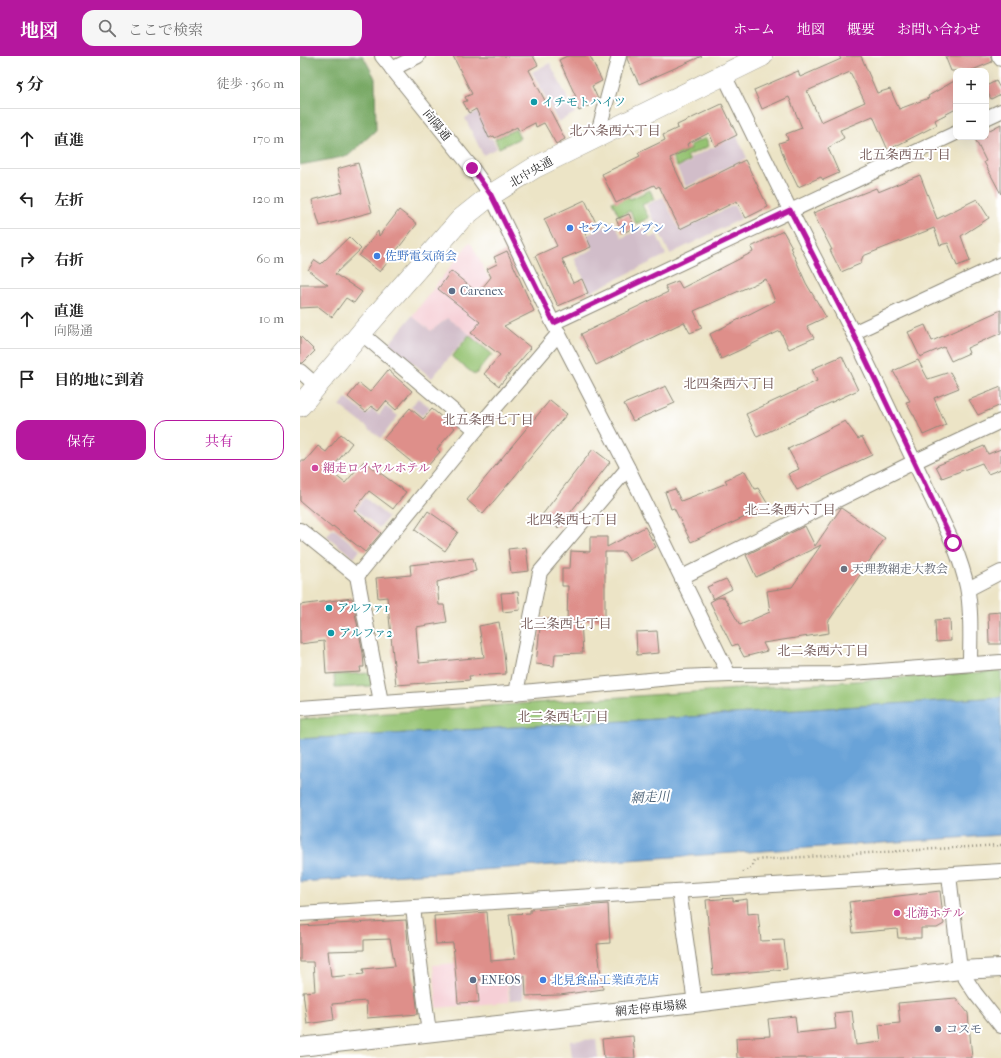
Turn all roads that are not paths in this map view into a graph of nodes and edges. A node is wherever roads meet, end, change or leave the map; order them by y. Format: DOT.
graph roads {
  1 [pos="382,56"];
  2 [pos="418,56"];
  3 [pos="619,56"];
  4 [pos="762,56"];
  5 [pos="1000,56"];
  6 [pos="1001,59"];
  7 [pos="392,69"];
  8 [pos="724,74"];
  9 [pos="1001,111"];
  10 [pos="989,117"];
  11 [pos="953,134"];
  12 [pos="597,136"];
  13 [pos="491,195"];
  14 [pos="790,210"];
  15 [pos="1001,264"];
  16 [pos="556,328"];
  17 [pos="361,332"];
  18 [pos="853,333"];
  19 [pos="300,372"];
  20 [pos="317,386"];
  21 [pos="300,406"];
  22 [pos="1001,421"];
  23 [pos="476,430"];
  24 [pos="914,462"];
  25 [pos="628,468"];
  26 [pos="300,530"];
  27 [pos="1001,572"];
  28 [pos="357,576"];
  29 [pos="682,578"];
  30 [pos="968,588"];
  31 [pos="1001,662"];
  32 [pos="970,664"];
  33 [pos="729,675"];
  34 [pos="516,692"];
  35 [pos="382,702"];
  36 [pos="300,708"];
  37 [pos="1001,871"];
  38 [pos="949,875"];
  39 [pos="680,891"];
  40 [pos="413,908"];
  41 [pos="300,914"];
  42 [pos="1001,968"];
  43 [pos="960,970"];
  44 [pos="695,1003"];
  45 [pos="1001,1026"];
  46 [pos="429,1033"];
  47 [pos="300,1047"];
  1 -- 7 [label="street, 向陽通"];
  2 -- 7 [label="street"];
  3 -- 12 [label="street"];
  4 -- 8 [label="highway, 北中央通"];
  5 -- 6 [label="street"];
  7 -- 13 [label="street, 向陽通"];
  8 -- 12 [label="highway, 北中央通"];
  8 -- 14 [label="street"];
  9 -- 10 [label="street"];
  11 -- 14 [label="street"];
  12 -- 13 [label="highway, 北中央通"];
  13 -- 16 [label="street, 向陽通"];
  13 -- 17 [label="highway, 北中央通"];
  14 -- 16 [label="street"];
  14 -- 18 [label="street"];
  15 -- 18 [label="street"];
  16 -- 23 [label="street"];
  16 -- 25 [label="street, 向陽通"];
  17 -- 20 [label="highway, 北中央通"];
  17 -- 23 [label="street"];
  18 -- 24 [label="street"];
  19 -- 20 [label="street"];
  20 -- 21 [label="highway, 北中央通"];
  22 -- 24 [label="street"];
  23 -- 28 [label="street"];
  24 -- 29 [label="street"];
  24 -- 30 [label="street"];
  25 -- 29 [label="street, 向陽通"];
  25 -- 34 [label="street"];
  26 -- 28 [label="street"];
  27 -- 30 [label="street"];
  28 -- 35 [label="street"];
  29 -- 33 [label="street, 向陽通"];
  30 -- 32 [label="street"];
  31 -- 32 [label="street"];
  32 -- 33 [label="street"];
  33 -- 34 [label="street"];
  34 -- 35 [label="street"];
  35 -- 36 [label="street"];
  37 -- 38 [label="street"];
  38 -- 39 [label="street"];
  38 -- 43 [label="street"];
  39 -- 40 [label="street"];
  39 -- 44 [label="street"];
  40 -- 41 [label="street"];
  40 -- 46 [label="street"];
  42 -- 43 [label="main road, 網走停車場線"];
  43 -- 44 [label="main road, 網走停車場線"];
  43 -- 45 [label="street"];
  44 -- 46 [label="main road, 網走停車場線"];
  46 -- 47 [label="main road, 網走停車場線"];
}
